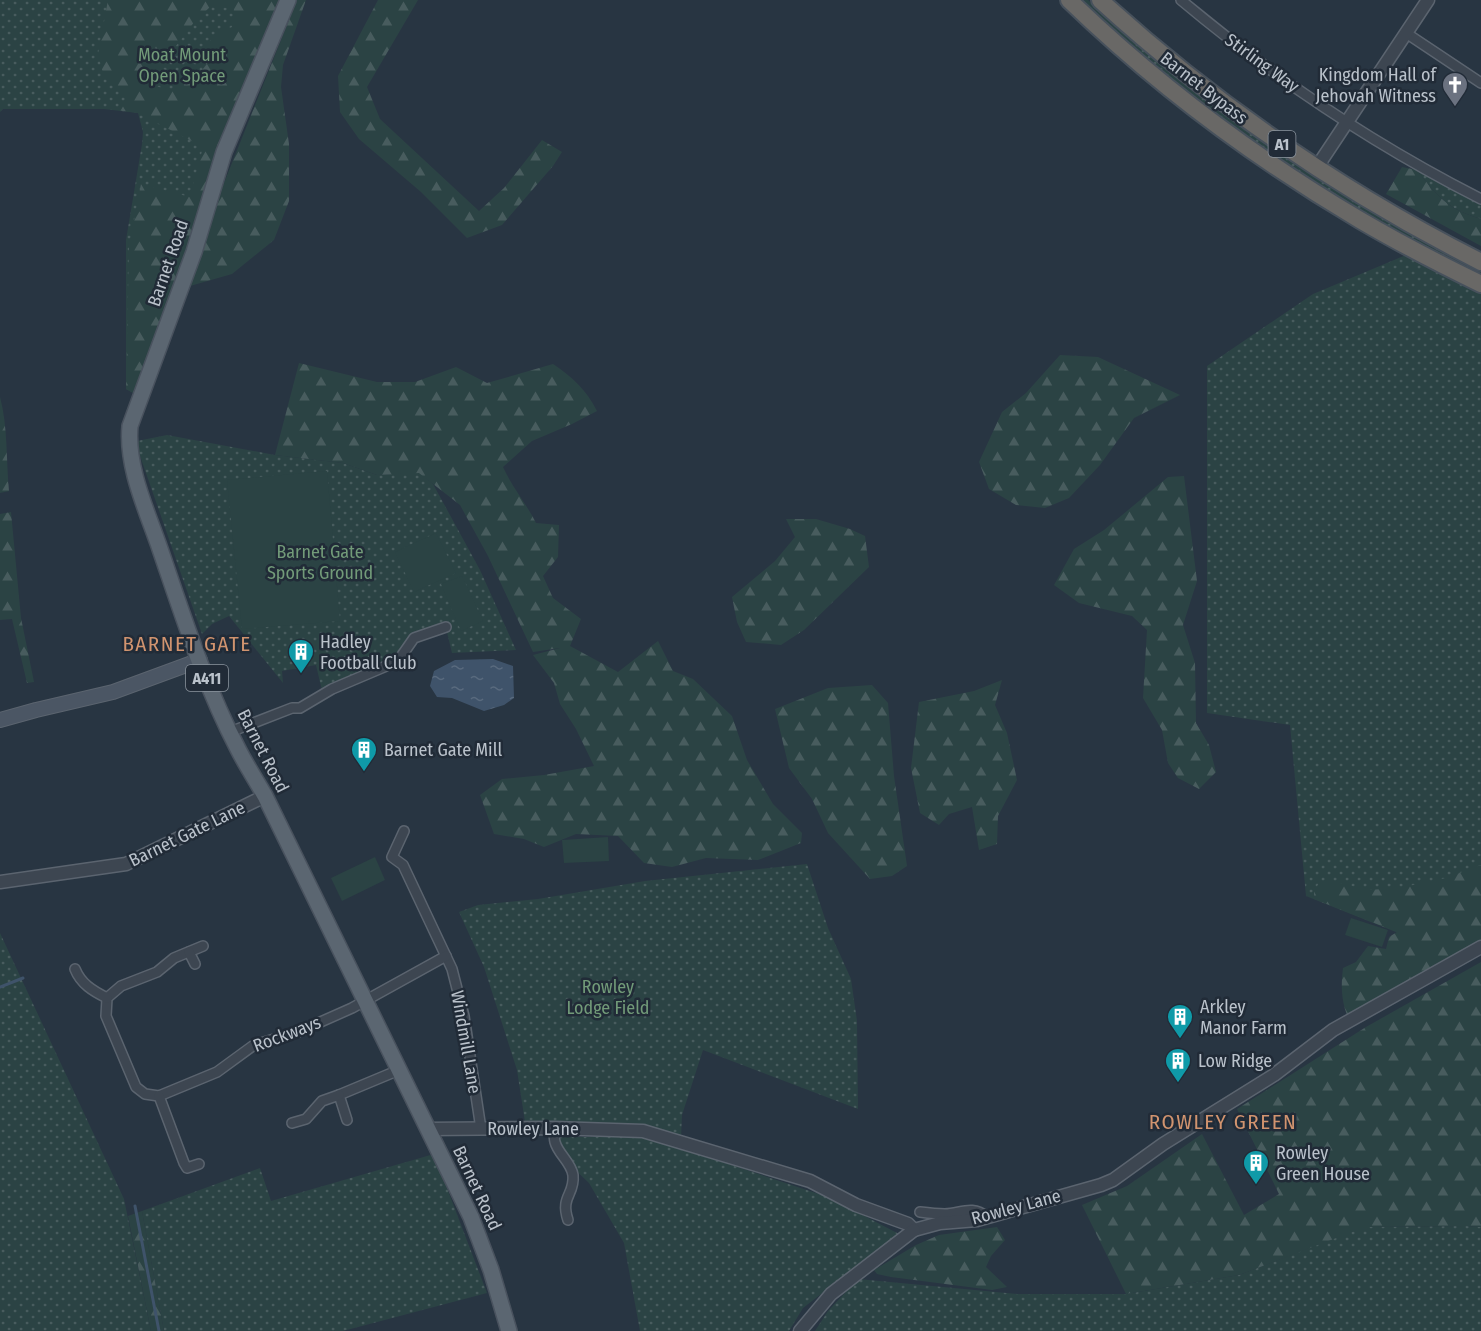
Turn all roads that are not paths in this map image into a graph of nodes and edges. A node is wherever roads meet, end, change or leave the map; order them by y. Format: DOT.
graph roads {
  1 [pos="288,0"];
  2 [pos="1069,0"];
  3 [pos="1100,0"];
  4 [pos="1181,0"];
  5 [pos="1428,0"];
  6 [pos="1406,33"];
  7 [pos="1481,83"];
  8 [pos="1346,123"];
  9 [pos="1317,167"];
  10 [pos="1481,199"];
  11 [pos="1481,262"];
  12 [pos="1481,284"];
  13 [pos="446,627"];
  14 [pos="200,660"];
  15 [pos="0,720"];
  16 [pos="230,732"];
  17 [pos="265,796"];
  18 [pos="404,831"];
  19 [pos="0,882"];
  20 [pos="203,946"];
  21 [pos="1481,947"];
  22 [pos="189,952"];
  23 [pos="446,956"];
  24 [pos="195,963"];
  25 [pos="75,969"];
  26 [pos="107,998"];
  27 [pos="365,999"];
  28 [pos="399,1070"];
  29 [pos="339,1095"];
  30 [pos="159,1096"];
  31 [pos="347,1120"];
  32 [pos="292,1123"];
  33 [pos="554,1128"];
  34 [pos="428,1129"];
  35 [pos="481,1130"];
  36 [pos="199,1164"];
  37 [pos="920,1212"];
  38 [pos="987,1217"];
  39 [pos="568,1220"];
  40 [pos="914,1230"];
  41 [pos="509,1331"];
  42 [pos="800,1331"];
  1 -- 14 [label="main road, Barnet Road / A411"];
  2 -- 12 [label="highway, Barnet Bypass / A1"];
  3 -- 9 [label="highway, Barnet Bypass / A1"];
  4 -- 8 [label="street, Stirling Way"];
  5 -- 6 [label="street"];
  6 -- 7 [label="street"];
  6 -- 8 [label="street"];
  8 -- 9 [label="street"];
  8 -- 10 [label="street, Stirling Way"];
  9 -- 11 [label="highway, Barnet Bypass / A1"];
  13 -- 16 [label="street"];
  14 -- 15 [label="main road"];
  14 -- 16 [label="main road, Barnet Road / A411"];
  16 -- 17 [label="main road, Barnet Road / A411"];
  17 -- 19 [label="street, Barnet Gate Lane"];
  17 -- 27 [label="main road, Barnet Road / A411"];
  18 -- 23 [label="street, Windmill Lane"];
  20 -- 22 [label="street"];
  21 -- 38 [label="street, Rowley Lane"];
  22 -- 24 [label="street"];
  22 -- 26 [label="street"];
  23 -- 27 [label="street"];
  23 -- 35 [label="street, Windmill Lane"];
  25 -- 26 [label="street"];
  26 -- 30 [label="street"];
  27 -- 28 [label="main road, Barnet Road / A411"];
  27 -- 30 [label="street, Rockways"];
  28 -- 29 [label="street"];
  28 -- 34 [label="main road, Barnet Road / A411"];
  29 -- 31 [label="street"];
  29 -- 32 [label="street"];
  30 -- 36 [label="street"];
  33 -- 35 [label="street, Rowley Lane"];
  33 -- 39 [label="street"];
  33 -- 40 [label="street, Rowley Lane"];
  34 -- 35 [label="street, Rowley Lane"];
  34 -- 41 [label="main road, Barnet Road / A411"];
  37 -- 38 [label="street"];
  38 -- 40 [label="street, Rowley Lane"];
  40 -- 42 [label="street"];
}
